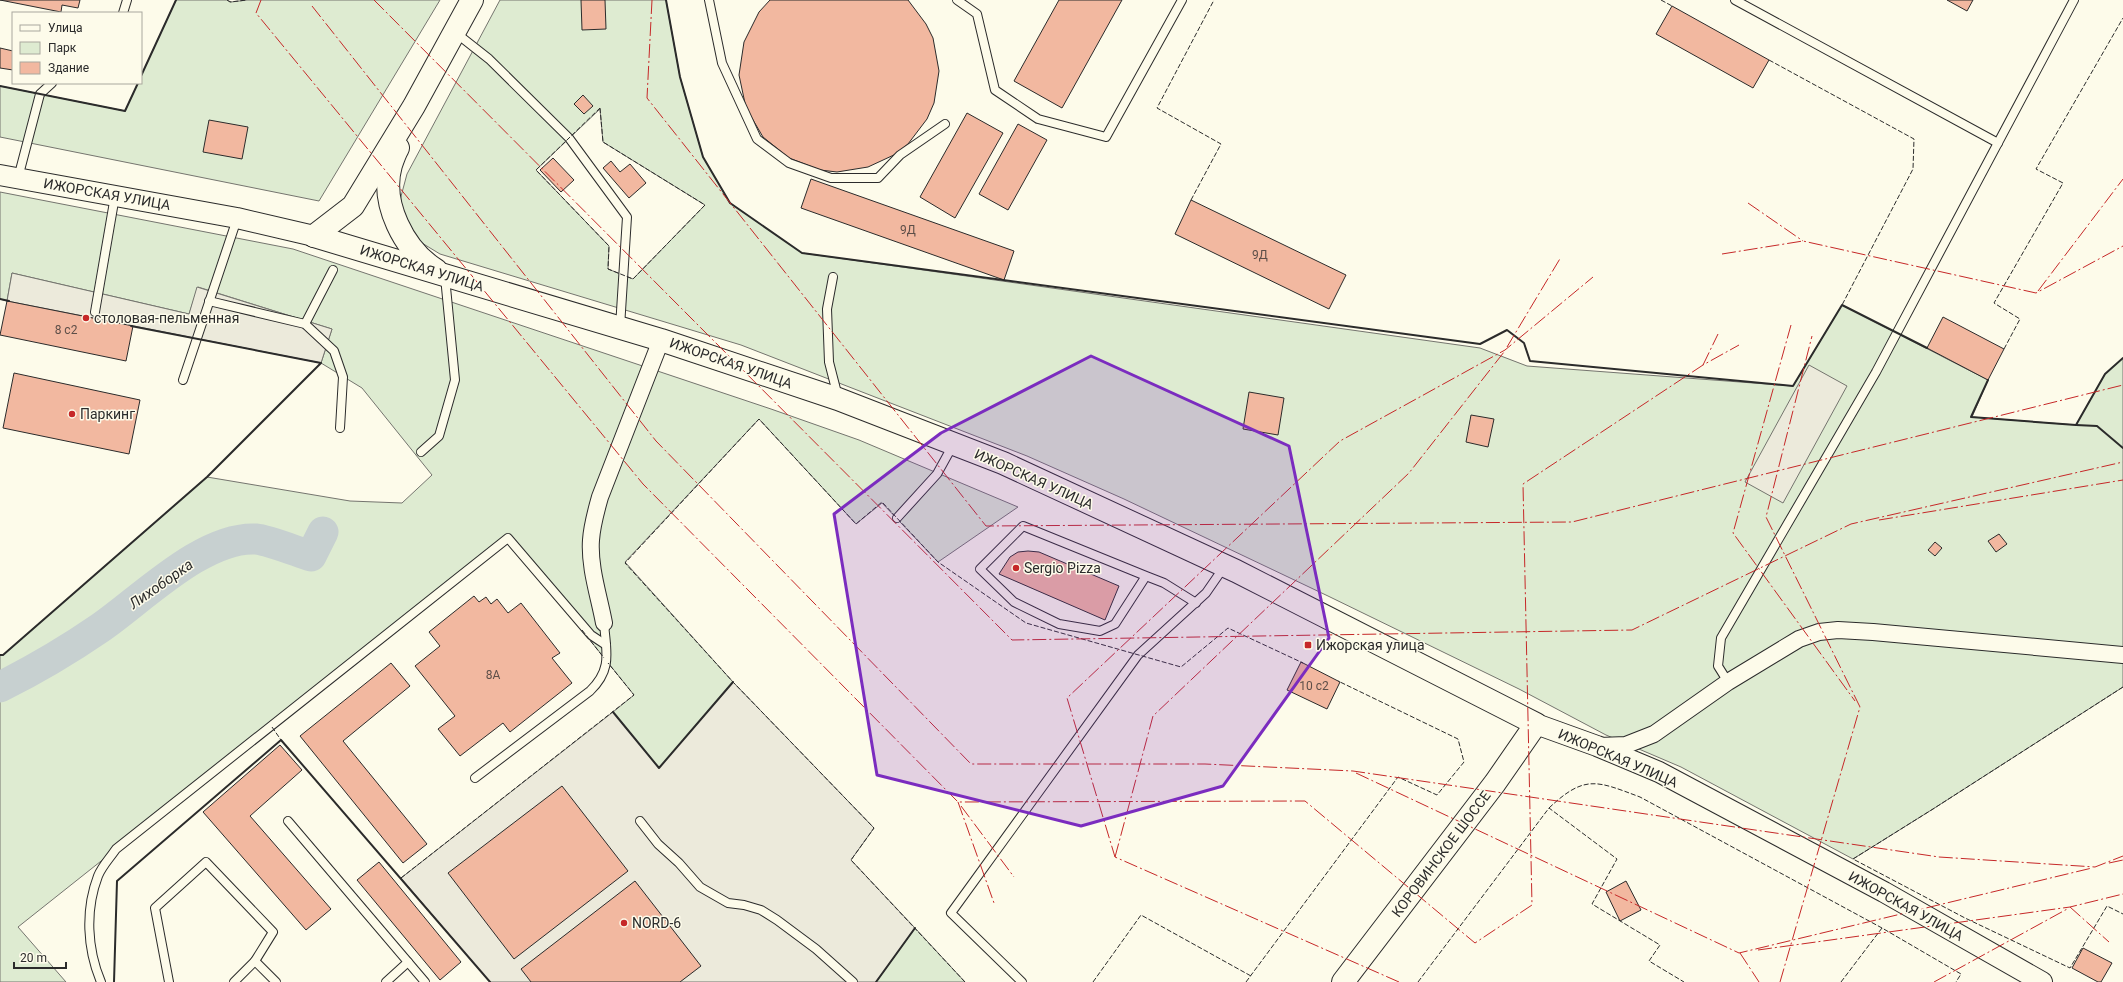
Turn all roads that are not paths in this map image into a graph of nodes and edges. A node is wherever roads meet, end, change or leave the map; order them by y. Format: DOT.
graph roads {
  1 [pos="127,0"];
  2 [pos="472,0"];
  3 [pos="709,0"];
  4 [pos="957,0"];
  5 [pos="1182,0"];
  6 [pos="1735,0"];
  7 [pos="2074,0"];
  8 [pos="123,12"];
  9 [pos="454,32"];
  10 [pos="51,84"];
  11 [pos="414,106"];
  12 [pos="945,124"];
  13 [pos="1998,143"];
  14 [pos="9,177"];
  15 [pos="115,196"];
  16 [pos="237,218"];
  17 [pos="314,236"];
  18 [pos="333,270"];
  19 [pos="445,275"];
  20 [pos="834,277"];
  21 [pos="209,301"];
  22 [pos="94,312"];
  23 [pos="305,324"];
  24 [pos="620,328"];
  25 [pos="662,340"];
  26 [pos="183,380"];
  27 [pos="838,400"];
  28 [pos="340,428"];
  29 [pos="954,444"];
  30 [pos="421,452"];
  31 [pos="897,518"];
  32 [pos="1225,566"];
  33 [pos="1146,576"];
  34 [pos="1196,603"];
  35 [pos="604,623"];
  36 [pos="606,645"];
  37 [pos="2123,655"];
  38 [pos="1728,682"];
  39 [pos="1536,724"];
  40 [pos="1598,746"];
  41 [pos="475,778"];
  42 [pos="288,821"];
  43 [pos="640,821"];
  44 [pos="255,961"];
  45 [pos="408,962"];
  46 [pos="102,982"];
  47 [pos="168,982"];
  48 [pos="234,982"];
  49 [pos="276,982"];
  50 [pos="386,982"];
  51 [pos="425,982"];
  52 [pos="853,982"];
  53 [pos="1022,982"];
  54 [pos="1343,982"];
  55 [pos="2042,982"];
  1 -- 8 [label="lane"];
  2 -- 9 [label="main road"];
  3 -- 12 [label="lane"];
  4 -- 5 [label="lane"];
  6 -- 13 [label="lane"];
  7 -- 13 [label="lane"];
  9 -- 11 [label="main road"];
  9 -- 24 [label="lane"];
  10 -- 14 [label="lane"];
  11 -- 17 [label="main road"];
  11 -- 19 [label="main road"];
  13 -- 38 [label="lane"];
  14 -- 15 [label="street, ИЖОРСКАЯ УЛИЦА"];
  15 -- 16 [label="street, ИЖОРСКАЯ УЛИЦА"];
  15 -- 22 [label="lane"];
  16 -- 17 [label="street, ИЖОРСКАЯ УЛИЦА"];
  16 -- 21 [label="lane"];
  17 -- 19 [label="main road, ИЖОРСКАЯ УЛИЦА"];
  18 -- 23 [label="lane"];
  19 -- 24 [label="main road, ИЖОРСКАЯ УЛИЦА"];
  19 -- 30 [label="lane"];
  20 -- 27 [label="lane"];
  21 -- 23 [label="lane"];
  21 -- 26 [label="lane"];
  23 -- 28 [label="lane"];
  24 -- 25 [label="main road, ИЖОРСКАЯ УЛИЦА"];
  25 -- 27 [label="main road, ИЖОРСКАЯ УЛИЦА"];
  25 -- 35 [label="street"];
  27 -- 29 [label="main road, ИЖОРСКАЯ УЛИЦА"];
  29 -- 31 [label="lane"];
  29 -- 32 [label="main road, ИЖОРСКАЯ УЛИЦА"];
  32 -- 34 [label="lane"];
  32 -- 39 [label="main road, ИЖОРСКАЯ УЛИЦА"];
  33 -- 33 [label="lane"];
  33 -- 34 [label="lane"];
  34 -- 53 [label="lane"];
  35 -- 36 [label="lane"];
  36 -- 41 [label="lane"];
  36 -- 46 [label="lane"];
  37 -- 38 [label="street"];
  38 -- 40 [label="street"];
  39 -- 40 [label="street, ИЖОРСКАЯ УЛИЦА"];
  39 -- 54 [label="main road, КОРОВИНСКОЕ ШОССЕ"];
  40 -- 55 [label="street, ИЖОРСКАЯ УЛИЦА"];
  42 -- 45 [label="lane"];
  43 -- 52 [label="lane"];
  44 -- 47 [label="lane"];
  44 -- 48 [label="lane"];
  44 -- 49 [label="lane"];
  45 -- 50 [label="lane"];
  45 -- 51 [label="lane"];
}
